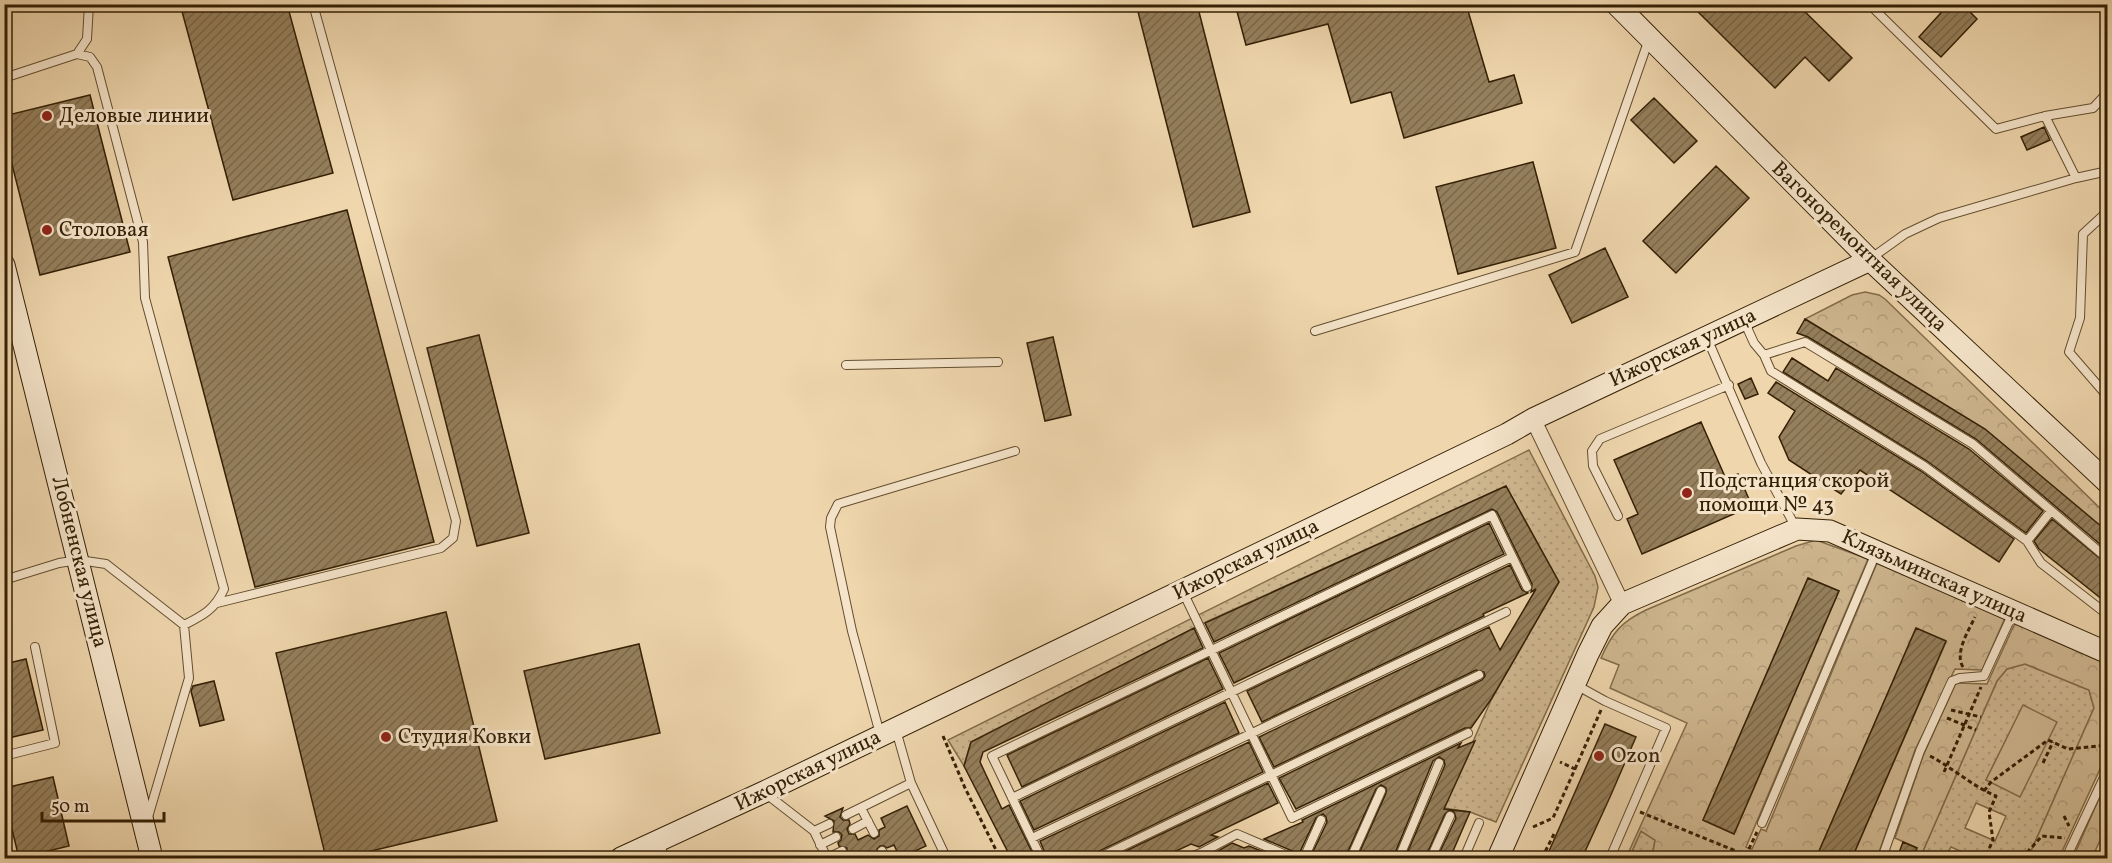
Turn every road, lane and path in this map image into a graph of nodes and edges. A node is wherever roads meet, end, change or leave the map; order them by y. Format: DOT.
graph roads {
  1 [pos="89,4"];
  2 [pos="313,4"];
  3 [pos="1616,4"];
  4 [pos="1869,4"];
  5 [pos="1649,38"];
  6 [pos="76,54"];
  7 [pos="4,78"];
  8 [pos="2108,92"];
  9 [pos="2045,116"];
  10 [pos="2107,172"];
  11 [pos="2076,178"];
  12 [pos="2108,180"];
  13 [pos="2108,211"];
  14 [pos="1870,260"];
  15 [pos="4,265"];
  16 [pos="1743,320"];
  17 [pos="1316,331"];
  18 [pos="1707,337"];
  19 [pos="1764,355"];
  20 [pos="998,362"];
  21 [pos="846,365"];
  22 [pos="1729,385"];
  23 [pos="2108,397"];
  24 [pos="1533,419"];
  25 [pos="1015,451"];
  26 [pos="2108,483"];
  27 [pos="2051,511"];
  28 [pos="1618,516"];
  29 [pos="1797,529"];
  30 [pos="2027,541"];
  31 [pos="1877,551"];
  32 [pos="1512,557"];
  33 [pos="2108,559"];
  34 [pos="79,560"];
  35 [pos="4,580"];
  36 [pos="1527,587"];
  37 [pos="1182,590"];
  38 [pos="217,603"];
  39 [pos="1622,604"];
  40 [pos="1506,612"];
  41 [pos="2014,612"];
  42 [pos="2108,615"];
  43 [pos="1975,616"];
  44 [pos="184,624"];
  45 [pos="35,647"];
  46 [pos="1211,650"];
  47 [pos="2108,653"];
  48 [pos="1479,675"];
  49 [pos="1984,676"];
  50 [pos="1970,678"];
  51 [pos="1575,684"];
  52 [pos="1232,693"];
  53 [pos="1605,701"];
  54 [pos="1939,710"];
  55 [pos="1969,714"];
  56 [pos="1981,717"];
  57 [pos="1964,725"];
  58 [pos="1976,730"];
  59 [pos="888,732"];
  60 [pos="1251,733"];
  61 [pos="1468,733"];
  62 [pos="943,736"];
  63 [pos="2053,742"];
  64 [pos="2108,745"];
  65 [pos="1920,752"];
  66 [pos="1543,755"];
  67 [pos="4,756"];
  68 [pos="1439,763"];
  69 [pos="2043,763"];
  70 [pos="1947,765"];
  71 [pos="1575,769"];
  72 [pos="2108,769"];
  73 [pos="1944,772"];
  74 [pos="1271,775"];
  75 [pos="911,783"];
  76 [pos="1381,791"];
  77 [pos="1984,791"];
  78 [pos="764,792"];
  79 [pos="1012,798"];
  80 [pos="861,808"];
  81 [pos="1631,808"];
  82 [pos="846,815"];
  83 [pos="1450,816"];
  84 [pos="1321,820"];
  85 [pos="868,821"];
  86 [pos="1762,823"];
  87 [pos="829,824"];
  88 [pos="1479,824"];
  89 [pos="853,829"];
  90 [pos="145,830"];
  91 [pos="814,831"];
  92 [pos="873,833"];
  93 [pos="1530,834"];
  94 [pos="1554,834"];
  95 [pos="836,837"];
  96 [pos="1032,838"];
  97 [pos="2076,838"];
  98 [pos="820,845"];
  99 [pos="662,850"];
  100 [pos="842,851"];
  101 [pos="1201,853"];
  102 [pos="1746,855"];
  103 [pos="152,858"];
  104 [pos="621,858"];
  105 [pos="932,858"];
  106 [pos="1000,858"];
  107 [pos="1041,858"];
  108 [pos="1098,858"];
  109 [pos="1188,858"];
  110 [pos="1215,858"];
  111 [pos="1293,858"];
  112 [pos="1304,858"];
  113 [pos="1352,858"];
  114 [pos="1399,858"];
  115 [pos="1431,858"];
  116 [pos="1464,858"];
  117 [pos="1498,858"];
  118 [pos="1542,858"];
  119 [pos="1610,858"];
  120 [pos="1738,858"];
  121 [pos="1753,858"];
  122 [pos="1882,858"];
  123 [pos="1985,858"];
  124 [pos="2022,858"];
  125 [pos="2066,858"];
  1 -- 6 [label="lane"];
  2 -- 38 [label="lane"];
  3 -- 5 [label="street, Вагоноремонтная улица"];
  4 -- 9 [label="lane"];
  5 -- 14 [label="street, Вагоноремонтная улица"];
  5 -- 17 [label="lane"];
  6 -- 7 [label="lane"];
  6 -- 38 [label="lane"];
  8 -- 9 [label="lane"];
  9 -- 11 [label="lane"];
  10 -- 11 [label="lane"];
  10 -- 12 [label="lane"];
  11 -- 14 [label="lane"];
  13 -- 23 [label="lane"];
  14 -- 16 [label="street, Ижорская улица"];
  14 -- 26 [label="street, Вагоноремонтная улица"];
  15 -- 34 [label="street, Лобненская улица"];
  16 -- 18 [label="street, Ижорская улица"];
  16 -- 19 [label="lane"];
  18 -- 22 [label="lane"];
  18 -- 24 [label="street, Ижорская улица"];
  19 -- 27 [label="lane"];
  19 -- 30 [label="lane"];
  20 -- 21 [label="lane"];
  22 -- 28 [label="lane"];
  22 -- 29 [label="lane"];
  24 -- 37 [label="street, Ижорская улица"];
  24 -- 39 [label="street"];
  25 -- 59 [label="lane"];
  27 -- 30 [label="lane"];
  27 -- 33 [label="lane"];
  29 -- 31 [label="street, Клязьминская улица"];
  29 -- 39 [label="street, Клязьминская улица"];
  30 -- 42 [label="lane"];
  31 -- 41 [label="street, Клязьминская улица"];
  31 -- 86 [label="lane"];
  32 -- 36 [label="lane"];
  32 -- 46 [label="lane"];
  32 -- 52 [label="lane"];
  34 -- 35 [label="lane"];
  34 -- 44 [label="lane"];
  34 -- 90 [label="street, Лобненская улица"];
  37 -- 46 [label="lane"];
  37 -- 59 [label="street, Ижорская улица"];
  38 -- 44 [label="lane"];
  39 -- 51 [label="street, Клязьминская улица"];
  40 -- 60 [label="lane"];
  41 -- 47 [label="street, Клязьминская улица"];
  41 -- 49 [label="lane"];
  43 -- 50 [label="path"];
  44 -- 90 [label="lane"];
  45 -- 67 [label="lane"];
  46 -- 52 [label="lane"];
  46 -- 79 [label="lane"];
  48 -- 74 [label="lane"];
  49 -- 50 [label="lane"];
  49 -- 55 [label="path"];
  50 -- 54 [label="lane"];
  51 -- 53 [label="lane"];
  51 -- 66 [label="street, Клязьминская улица"];
  52 -- 60 [label="lane"];
  52 -- 79 [label="lane"];
  53 -- 71 [label="path"];
  53 -- 81 [label="lane"];
  54 -- 55 [label="path"];
  54 -- 57 [label="path"];
  54 -- 65 [label="lane"];
  55 -- 56 [label="path"];
  55 -- 57 [label="path"];
  57 -- 58 [label="path"];
  57 -- 70 [label="path"];
  59 -- 75 [label="lane"];
  59 -- 78 [label="street, Ижорская улица"];
  60 -- 74 [label="lane"];
  60 -- 96 [label="lane"];
  61 -- 74 [label="lane"];
  62 -- 106 [label="path"];
  63 -- 64 [label="path"];
  63 -- 69 [label="path"];
  63 -- 77 [label="path"];
  65 -- 70 [label="path"];
  65 -- 122 [label="lane"];
  66 -- 71 [label="path"];
  66 -- 117 [label="street, Клязьминская улица"];
  68 -- 114 [label="lane"];
  70 -- 73 [label="path"];
  70 -- 77 [label="path"];
  71 -- 93 [label="path"];
  72 -- 97 [label="lane"];
  74 -- 108 [label="lane"];
  75 -- 80 [label="lane"];
  75 -- 105 [label="lane"];
  76 -- 113 [label="lane"];
  77 -- 123 [label="path"];
  78 -- 91 [label="lane"];
  78 -- 99 [label="street, Ижорская улица"];
  79 -- 96 [label="lane"];
  80 -- 82 [label="lane"];
  80 -- 85 [label="lane"];
  81 -- 102 [label="path"];
  81 -- 119 [label="lane"];
  83 -- 115 [label="lane"];
  84 -- 112 [label="lane"];
  85 -- 89 [label="lane"];
  85 -- 92 [label="lane"];
  86 -- 102 [label="path"];
  87 -- 91 [label="lane"];
  88 -- 116 [label="lane"];
  90 -- 103 [label="street, Лобненская улица"];
  91 -- 98 [label="lane"];
  94 -- 118 [label="path"];
  95 -- 98 [label="lane"];
  96 -- 107 [label="lane"];
  97 -- 124 [label="path"];
  97 -- 125 [label="lane"];
  98 -- 100 [label="lane"];
  99 -- 104 [label="street, Ижорская улица"];
  101 -- 109 [label="lane"];
  101 -- 110 [label="lane"];
  101 -- 111 [label="lane"];
  102 -- 120 [label="path"];
  102 -- 121 [label="path"];
}
